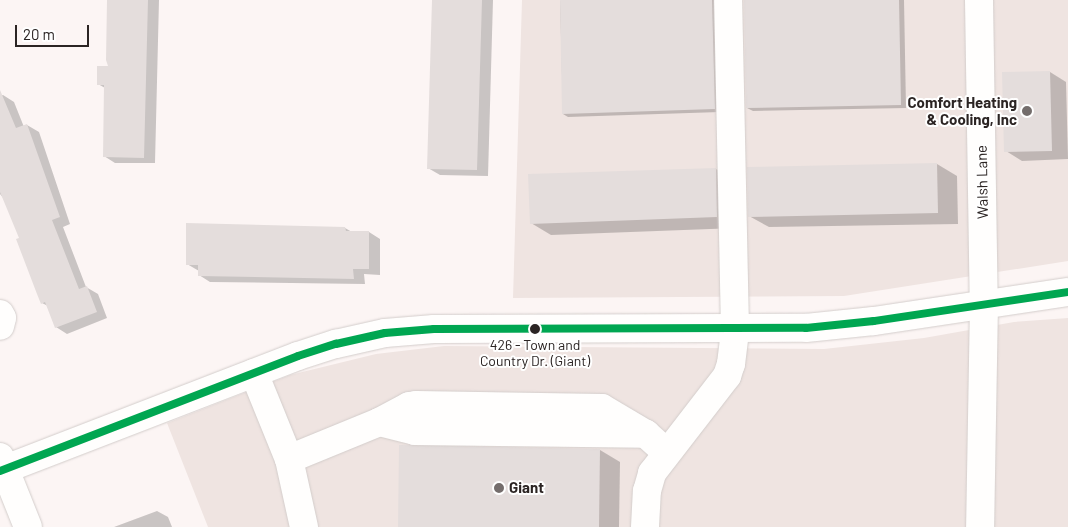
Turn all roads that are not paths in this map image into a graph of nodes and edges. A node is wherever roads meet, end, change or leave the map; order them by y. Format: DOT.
graph roads {
  1 [pos="728,0"];
  2 [pos="979,0"];
  3 [pos="1068,292"];
  4 [pos="984,304"];
  5 [pos="0,314"];
  6 [pos="0,326"];
  7 [pos="735,329"];
  8 [pos="254,373"];
  9 [pos="667,452"];
  10 [pos="289,459"];
  11 [pos="2,466"];
  12 [pos="28,527"];
  13 [pos="304,527"];
  14 [pos="645,527"];
  15 [pos="980,527"];
  1 -- 7 [label="street"];
  2 -- 4 [label="street, Walsh Lane"];
  3 -- 4 [label="street"];
  4 -- 7 [label="street"];
  4 -- 15 [label="street, Walsh Lane"];
  5 -- 6 [label="street"];
  7 -- 8 [label="street"];
  7 -- 9 [label="street"];
  8 -- 10 [label="street"];
  8 -- 11 [label="street"];
  9 -- 10 [label="street"];
  9 -- 14 [label="street"];
  10 -- 13 [label="street"];
  11 -- 12 [label="street"];
}
